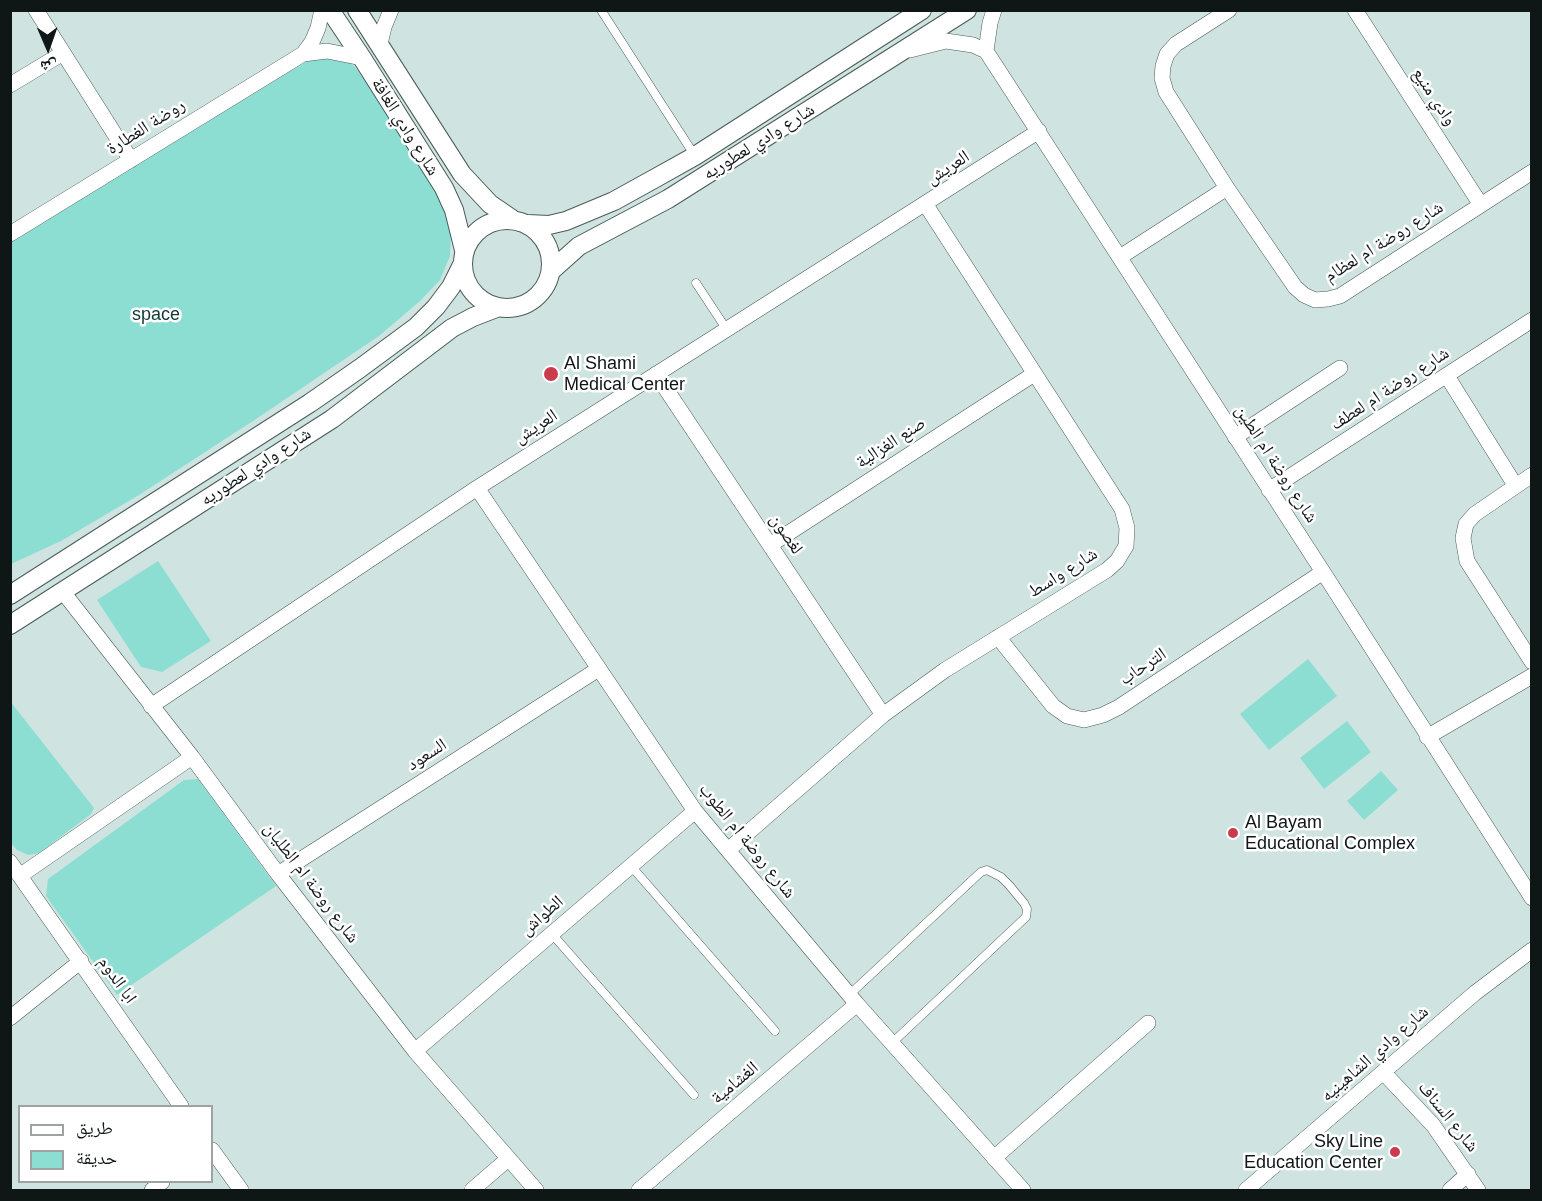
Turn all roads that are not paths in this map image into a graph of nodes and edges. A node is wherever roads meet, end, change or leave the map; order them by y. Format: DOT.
graph roads {
  1 [pos="36,10"];
  2 [pos="322,10"];
  3 [pos="330,10"];
  4 [pos="357,10"];
  5 [pos="392,10"];
  6 [pos="601,10"];
  7 [pos="922,10"];
  8 [pos="967,10"];
  9 [pos="994,10"];
  10 [pos="1230,10"];
  11 [pos="1355,10"];
  12 [pos="380,44"];
  13 [pos="903,51"];
  14 [pos="986,51"];
  15 [pos="63,53"];
  16 [pos="303,54"];
  17 [pos="362,58"];
  18 [pos="10,85"];
  19 [pos="1039,131"];
  20 [pos="695,156"];
  21 [pos="131,160"];
  22 [pos="1532,172"];
  23 [pos="1227,188"];
  24 [pos="926,205"];
  25 [pos="1481,205"];
  26 [pos="519,222"];
  27 [pos="10,234"];
  28 [pos="1120,257"];
  29 [pos="463,258"];
  30 [pos="550,271"];
  31 [pos="696,283"];
  32 [pos="499,307"];
  33 [pos="1532,320"];
  34 [pos="727,330"];
  35 [pos="1340,368"];
  36 [pos="656,374"];
  37 [pos="1034,374"];
  38 [pos="1447,376"];
  39 [pos="1235,436"];
  40 [pos="1532,475"];
  41 [pos="1515,485"];
  42 [pos="477,488"];
  43 [pos="1269,490"];
  44 [pos="770,545"];
  45 [pos="1323,572"];
  46 [pos="63,592"];
  47 [pos="10,595"];
  48 [pos="10,625"];
  49 [pos="998,637"];
  50 [pos="1532,662"];
  51 [pos="597,670"];
  52 [pos="1532,676"];
  53 [pos="152,706"];
  54 [pos="883,715"];
  55 [pos="1427,737"];
  56 [pos="192,757"];
  57 [pos="695,811"];
  58 [pos="728,850"];
  59 [pos="10,862"];
  60 [pos="631,866"];
  61 [pos="278,874"];
  62 [pos="21,875"];
  63 [pos="1532,898"];
  64 [pos="552,934"];
  65 [pos="1532,950"];
  66 [pos="81,961"];
  67 [pos="853,999"];
  68 [pos="10,1018"];
  69 [pos="1148,1023"];
  70 [pos="775,1031"];
  71 [pos="892,1043"];
  72 [pos="415,1051"];
  73 [pos="1383,1072"];
  74 [pos="694,1095"];
  75 [pos="180,1105"];
  76 [pos="213,1151"];
  77 [pos="994,1158"];
  78 [pos="508,1159"];
  79 [pos="1468,1174"];
  80 [pos="242,1191"];
  81 [pos="472,1191"];
  82 [pos="536,1191"];
  83 [pos="639,1191"];
  84 [pos="1023,1191"];
  85 [pos="1246,1191"];
  86 [pos="1450,1191"];
  87 [pos="1478,1191"];
  1 -- 15 [label="street"];
  2 -- 16 [label="street, روضة الغطارة"];
  3 -- 17 [label="street, شارع وادي الغافة"];
  4 -- 12 [label="street, شارع وادي الغافة"];
  5 -- 12 [label="street"];
  6 -- 20 [label="lane"];
  7 -- 20 [label="street, شارع وادي لعطوريه"];
  8 -- 13 [label="street, شارع وادي لعطوريه"];
  9 -- 14 [label="street"];
  10 -- 23 [label="street, شارع روضة ام لعظام"];
  11 -- 25 [label="street, وادي منيع"];
  12 -- 26 [label="street, شارع وادي الغافة"];
  13 -- 14 [label="street"];
  13 -- 30 [label="street, شارع وادي لعطوريه"];
  14 -- 19 [label="street, شارع روضة ام الطين"];
  15 -- 18 [label="street"];
  15 -- 21 [label="street"];
  16 -- 17 [label="street, روضة الغطارة"];
  16 -- 21 [label="street, روضة الغطارة"];
  17 -- 29 [label="street, شارع وادي الغافة"];
  19 -- 24 [label="street, العريش"];
  19 -- 28 [label="street, شارع روضة ام الطين"];
  20 -- 26 [label="street, شارع وادي لعطوريه"];
  21 -- 27 [label="street, روضة الغطارة"];
  22 -- 25 [label="street, شارع روضة ام لعظام"];
  23 -- 25 [label="street, شارع روضة ام لعظام"];
  23 -- 28 [label="street"];
  24 -- 34 [label="street, العريش"];
  24 -- 37 [label="street, شارع واسط"];
  26 -- 29 [label="street"];
  26 -- 30 [label="street"];
  28 -- 39 [label="street, شارع روضة ام الطين"];
  29 -- 32 [label="street"];
  29 -- 47 [label="street, شارع وادي لعطوريه"];
  30 -- 32 [label="street"];
  31 -- 34 [label="lane"];
  32 -- 46 [label="street, شارع وادي لعطوريه"];
  33 -- 38 [label="street, شارع روضة ام لعطف"];
  34 -- 36 [label="street, العريش"];
  35 -- 39 [label="street"];
  36 -- 42 [label="street, العريش"];
  36 -- 44 [label="street, لغصون"];
  37 -- 44 [label="street, صنع الغزالية"];
  37 -- 49 [label="street, شارع واسط"];
  38 -- 41 [label="street"];
  38 -- 43 [label="street, شارع روضة ام لعطف"];
  39 -- 43 [label="street, شارع روضة ام الطين"];
  40 -- 41 [label="street"];
  41 -- 50 [label="street"];
  42 -- 51 [label="street, شارع روضة ام الطوب"];
  42 -- 53 [label="street, العريش"];
  43 -- 45 [label="street, شارع روضة ام الطين"];
  44 -- 54 [label="street, لغصون"];
  45 -- 49 [label="street, الترحاب"];
  45 -- 55 [label="street, شارع روضة ام الطين"];
  46 -- 48 [label="street, شارع وادي لعطوريه"];
  46 -- 53 [label="street, شارع روضة ام الطليان"];
  49 -- 54 [label="street, شارع واسط"];
  51 -- 57 [label="street, شارع روضة ام الطوب"];
  51 -- 61 [label="street, السعود"];
  52 -- 55 [label="street"];
  53 -- 56 [label="street, شارع روضة ام الطليان"];
  54 -- 58 [label="street, شارع واسط"];
  55 -- 63 [label="street, شارع روضة ام الطين"];
  56 -- 61 [label="street, شارع روضة ام الطليان"];
  56 -- 62 [label="street"];
  57 -- 58 [label="street, شارع روضة ام الطوب"];
  57 -- 60 [label="street, الطواش"];
  58 -- 67 [label="street, شارع روضة ام الطوب"];
  59 -- 62 [label="street, ابا الدوم"];
  60 -- 64 [label="street, الطواش"];
  60 -- 70 [label="lane"];
  61 -- 72 [label="street, شارع روضة ام الطليان"];
  62 -- 66 [label="street, ابا الدوم"];
  64 -- 72 [label="street, الطواش"];
  64 -- 74 [label="lane"];
  65 -- 73 [label="street, شارع وادي الشاهينيه"];
  66 -- 68 [label="street"];
  66 -- 75 [label="street, ابا الدوم"];
  67 -- 71 [label="street, شارع روضة ام الطوب"];
  67 -- 71 [label="lane"];
  67 -- 83 [label="street, الغشامية"];
  69 -- 77 [label="street"];
  71 -- 77 [label="street, شارع روضة ام الطوب"];
  72 -- 78 [label="street, شارع روضة ام الطليان"];
  73 -- 79 [label="street, شارع السناف"];
  73 -- 85 [label="street, شارع وادي الشاهينيه"];
  76 -- 80 [label="street"];
  77 -- 84 [label="street, شارع روضة ام الطوب"];
  78 -- 81 [label="street"];
  78 -- 82 [label="street, شارع روضة ام الطليان"];
  79 -- 86 [label="street"];
  79 -- 87 [label="street, شارع السناف"];
}
